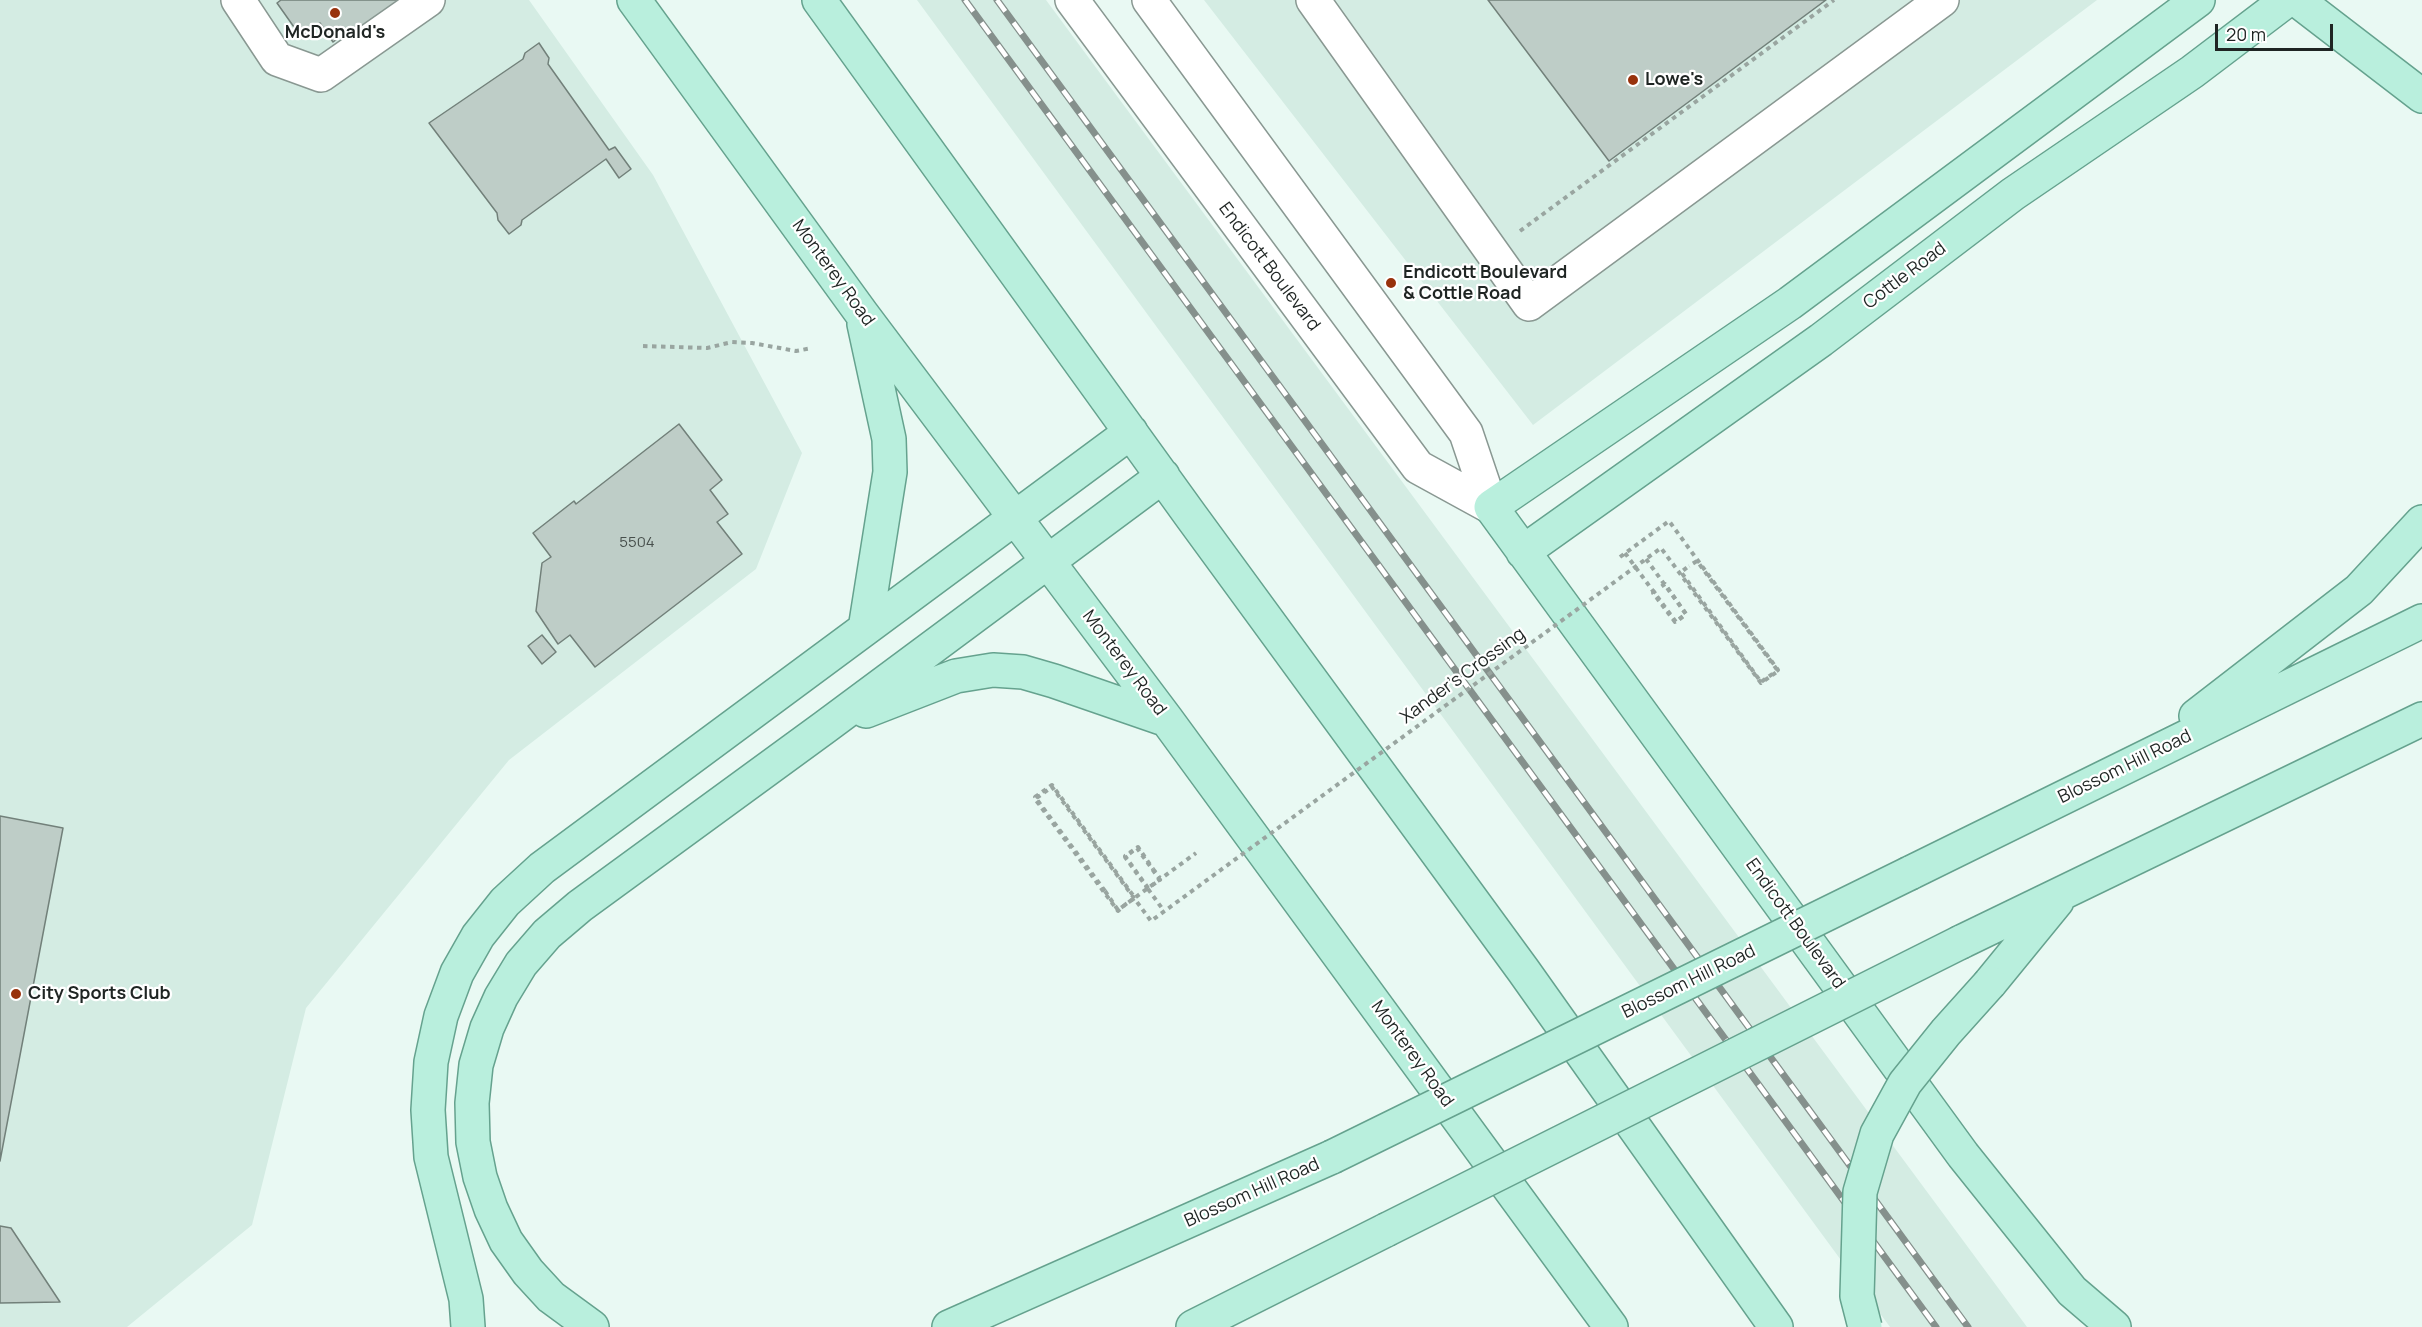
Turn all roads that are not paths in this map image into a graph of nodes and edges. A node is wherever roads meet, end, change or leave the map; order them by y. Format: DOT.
graph roads {
  1 [pos="238,0"];
  2 [pos="428,0"];
  3 [pos="634,0"];
  4 [pos="819,0"];
  5 [pos="1072,0"];
  6 [pos="1149,0"];
  7 [pos="1312,0"];
  8 [pos="1942,0"];
  9 [pos="2198,0"];
  10 [pos="2287,0"];
  11 [pos="2297,0"];
  12 [pos="2170,10"];
  13 [pos="2422,96"];
  14 [pos="862,314"];
  15 [pos="1131,432"];
  16 [pos="1163,476"];
  17 [pos="1491,507"];
  18 [pos="1015,517"];
  19 [pos="2422,522"];
  20 [pos="1523,552"];
  21 [pos="1048,562"];
  22 [pos="2422,621"];
  23 [pos="865,629"];
  24 [pos="2422,719"];
  25 [pos="1167,720"];
  26 [pos="825,727"];
  27 [pos="2135,763"];
  28 [pos="2064,892"];
  29 [pos="468,1327"];
  30 [pos="592,1327"];
  31 [pos="949,1327"];
  32 [pos="1193,1327"];
  33 [pos="1611,1327"];
  34 [pos="1776,1327"];
  35 [pos="1865,1327"];
  36 [pos="2114,1327"];
  1 -- 2 [label="street"];
  3 -- 14 [label="main road, Monterey Road"];
  4 -- 15 [label="main road"];
  5 -- 17 [label="street, Endicott Boulevard"];
  6 -- 17 [label="street, Endicott Boulevard"];
  7 -- 8 [label="street"];
  9 -- 12 [label="main road"];
  10 -- 20 [label="main road, Cottle Road"];
  11 -- 13 [label="main road"];
  12 -- 17 [label="main road"];
  14 -- 18 [label="main road, Monterey Road"];
  14 -- 23 [label="main road"];
  15 -- 16 [label="main road"];
  15 -- 18 [label="main road"];
  16 -- 21 [label="main road"];
  16 -- 34 [label="main road"];
  17 -- 20 [label="main road, Endicott Boulevard"];
  18 -- 21 [label="main road, Monterey Road"];
  18 -- 23 [label="main road"];
  19 -- 27 [label="main road"];
  20 -- 36 [label="main road, Endicott Boulevard"];
  21 -- 25 [label="main road, Monterey Road"];
  21 -- 26 [label="main road"];
  22 -- 27 [label="main road, Blossom Hill Road"];
  23 -- 29 [label="main road"];
  24 -- 28 [label="main road"];
  25 -- 26 [label="main road"];
  25 -- 33 [label="main road, Monterey Road"];
  26 -- 30 [label="main road"];
  27 -- 31 [label="main road, Blossom Hill Road, bridge"];
  28 -- 32 [label="main road, bridge"];
  28 -- 35 [label="main road, bridge"];
}
